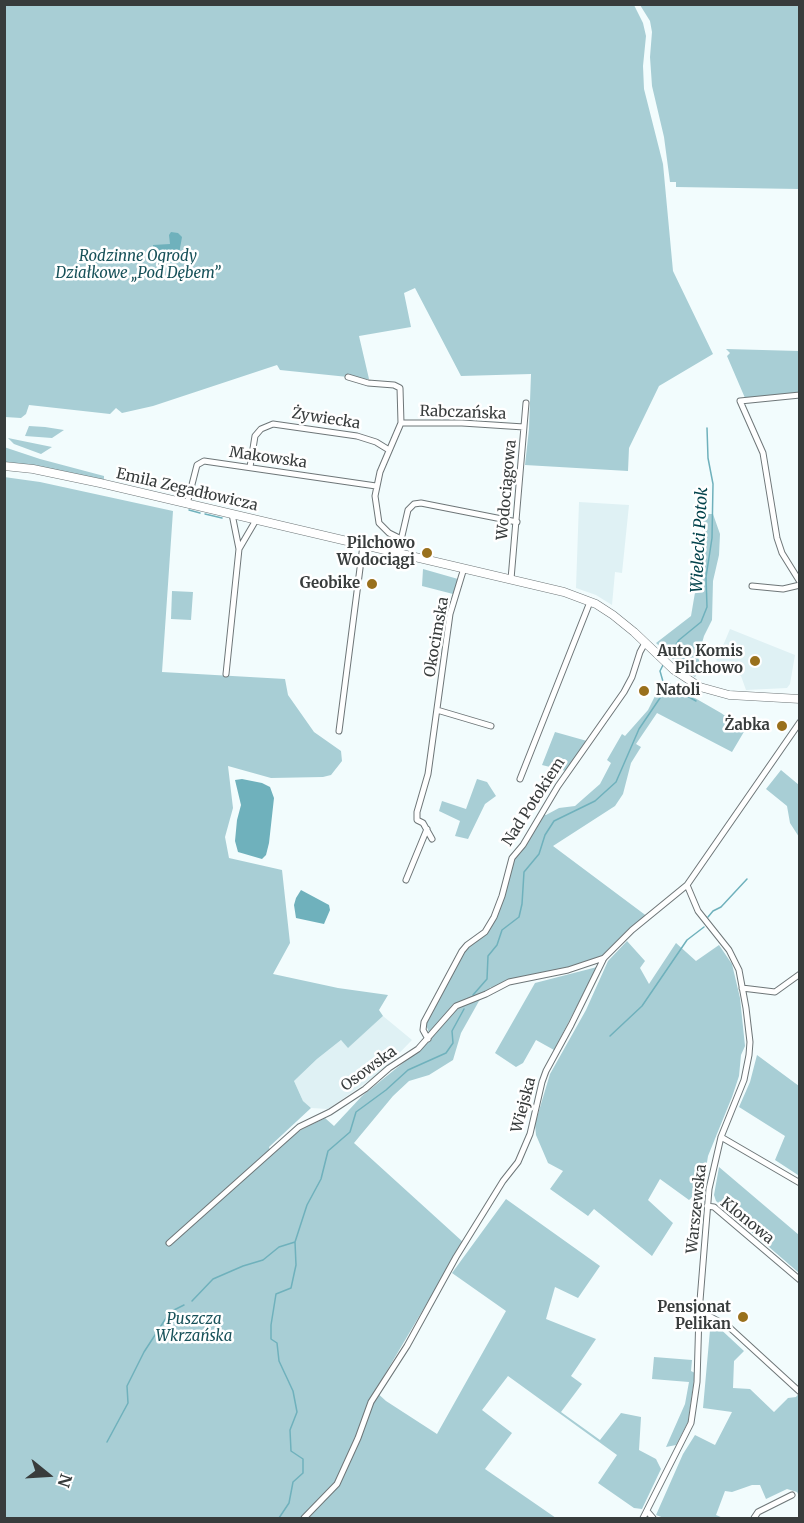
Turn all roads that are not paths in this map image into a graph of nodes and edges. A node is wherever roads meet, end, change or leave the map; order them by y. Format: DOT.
graph roads {
  1 [pos="348,376"];
  2 [pos="800,395"];
  3 [pos="526,403"];
  4 [pos="401,423"];
  5 [pos="524,427"];
  6 [pos="389,450"];
  7 [pos="4,466"];
  8 [pos="250,467"];
  9 [pos="376,486"];
  10 [pos="187,504"];
  11 [pos="232,514"];
  12 [pos="256,520"];
  13 [pos="517,522"];
  14 [pos="401,539"];
  15 [pos="363,545"];
  16 [pos="239,549"];
  17 [pos="398,553"];
  18 [pos="464,568"];
  19 [pos="511,579"];
  20 [pos="800,583"];
  21 [pos="752,586"];
  22 [pos="590,602"];
  23 [pos="645,643"];
  24 [pos="226,674"];
  25 [pos="800,694"];
  26 [pos="760,696"];
  27 [pos="800,699"];
  28 [pos="437,710"];
  29 [pos="800,722"];
  30 [pos="491,726"];
  31 [pos="339,731"];
  32 [pos="520,779"];
  33 [pos="426,829"];
  34 [pos="432,839"];
  35 [pos="406,880"];
  36 [pos="687,885"];
  37 [pos="604,958"];
  38 [pos="800,974"];
  39 [pos="742,988"];
  40 [pos="428,1039"];
  41 [pos="721,1137"];
  42 [pos="800,1183"];
  43 [pos="707,1206"];
  44 [pos="169,1244"];
  45 [pos="800,1280"];
  46 [pos="699,1313"];
  47 [pos="800,1392"];
  48 [pos="792,1496"];
  49 [pos="647,1511"];
  50 [pos="304,1518"];
  51 [pos="643,1518"];
  52 [pos="653,1518"];
  53 [pos="754,1518"];
  1 -- 4 [label="street"];
  2 -- 20 [label="street"];
  3 -- 5 [label="street, Wodociągowa"];
  4 -- 5 [label="street, Rabczańska"];
  4 -- 6 [label="street"];
  5 -- 13 [label="street, Wodociągowa"];
  6 -- 8 [label="street, Żywiecka"];
  6 -- 9 [label="street"];
  7 -- 10 [label="main road, Emila Zegadłowicza"];
  8 -- 9 [label="street, Makowska"];
  8 -- 10 [label="street, Makowska"];
  9 -- 14 [label="street"];
  10 -- 11 [label="main road, Emila Zegadłowicza"];
  11 -- 12 [label="main road, Emila Zegadłowicza"];
  11 -- 16 [label="street"];
  12 -- 15 [label="main road, Emila Zegadłowicza"];
  12 -- 16 [label="street"];
  13 -- 14 [label="street"];
  13 -- 19 [label="street, Wodociągowa"];
  14 -- 17 [label="street"];
  15 -- 17 [label="main road, Emila Zegadłowicza"];
  15 -- 31 [label="street"];
  16 -- 24 [label="street"];
  17 -- 18 [label="main road, Emila Zegadłowicza"];
  18 -- 19 [label="main road, Emila Zegadłowicza"];
  18 -- 28 [label="street, Okocimska"];
  19 -- 22 [label="main road, Emila Zegadłowicza"];
  20 -- 21 [label="street"];
  22 -- 23 [label="main road, Emila Zegadłowicza"];
  22 -- 32 [label="street"];
  23 -- 26 [label="main road, Emila Zegadłowicza"];
  23 -- 40 [label="street, Nad Potokiem"];
  25 -- 26 [label="main road"];
  26 -- 27 [label="main road"];
  28 -- 30 [label="street"];
  28 -- 33 [label="street, Okocimska"];
  29 -- 36 [label="street, Wiejska"];
  33 -- 34 [label="street, Okocimska"];
  33 -- 35 [label="street"];
  36 -- 37 [label="street, Wiejska"];
  36 -- 39 [label="street, Warszewska"];
  37 -- 40 [label="street, Osowska"];
  37 -- 50 [label="street, Wiejska"];
  38 -- 39 [label="street"];
  39 -- 41 [label="street, Warszewska"];
  40 -- 44 [label="street, Osowska"];
  41 -- 42 [label="street"];
  41 -- 43 [label="street, Warszewska"];
  43 -- 45 [label="street, Klonowa"];
  43 -- 46 [label="street, Warszewska"];
  46 -- 47 [label="street"];
  46 -- 49 [label="street, Warszewska"];
  48 -- 53 [label="street"];
  49 -- 51 [label="street, Warszewska"];
  49 -- 52 [label="street"];
}
